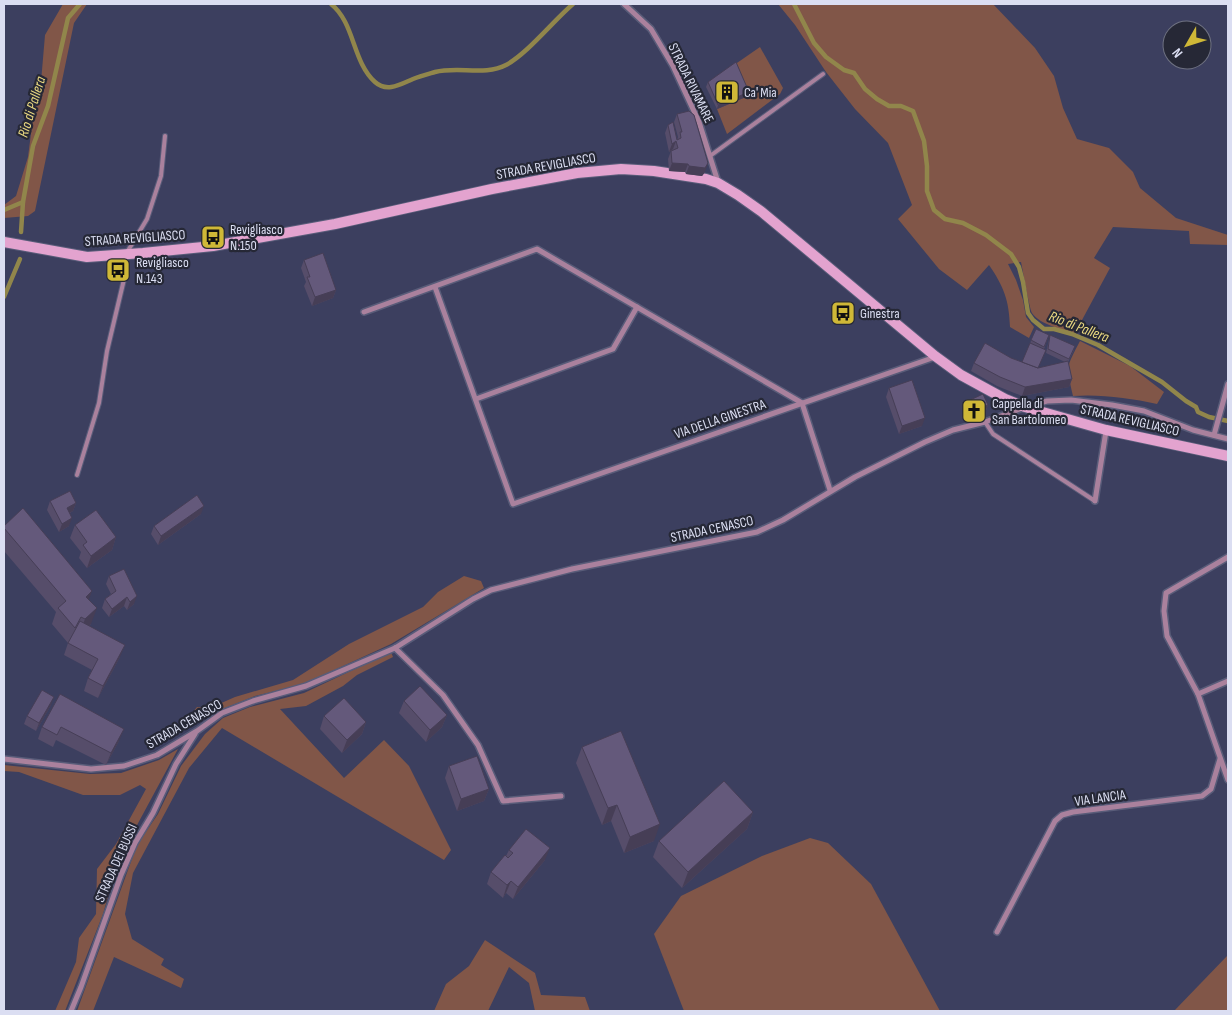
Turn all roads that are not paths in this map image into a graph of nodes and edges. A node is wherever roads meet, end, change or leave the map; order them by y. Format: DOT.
graph roads {
  1 [pos="624,4"];
  2 [pos="823,74"];
  3 [pos="165,136"];
  4 [pos="710,156"];
  5 [pos="718,183"];
  6 [pos="4,242"];
  7 [pos="126,254"];
  8 [pos="435,287"];
  9 [pos="637,307"];
  10 [pos="364,312"];
  11 [pos="935,356"];
  12 [pos="1228,384"];
  13 [pos="476,399"];
  14 [pos="802,403"];
  15 [pos="1025,407"];
  16 [pos="985,422"];
  17 [pos="1106,430"];
  18 [pos="1214,435"];
  19 [pos="1228,439"];
  20 [pos="1228,456"];
  21 [pos="77,475"];
  22 [pos="830,490"];
  23 [pos="1095,501"];
  24 [pos="1228,557"];
  25 [pos="395,648"];
  26 [pos="1228,681"];
  27 [pos="1198,694"];
  28 [pos="197,731"];
  29 [pos="4,759"];
  30 [pos="1220,759"];
  31 [pos="1228,780"];
  32 [pos="561,796"];
  33 [pos="998,932"];
  34 [pos="71,1011"];
  1 -- 4 [label="street, STRADA RIVAMARE"];
  2 -- 4 [label="lane"];
  3 -- 7 [label="lane"];
  4 -- 5 [label="street, STRADA RIVAMARE"];
  5 -- 7 [label="street, STRADA REVIGLIASCO"];
  5 -- 11 [label="street, STRADA REVIGLIASCO"];
  6 -- 7 [label="street, STRADA REVIGLIASCO"];
  7 -- 21 [label="lane"];
  8 -- 9 [label="street"];
  8 -- 10 [label="street"];
  8 -- 13 [label="street"];
  9 -- 13 [label="street"];
  9 -- 14 [label="street"];
  11 -- 14 [label="street, VIA DELLA GINESTRA"];
  11 -- 15 [label="street, STRADA REVIGLIASCO"];
  12 -- 18 [label="street"];
  13 -- 14 [label="street, VIA DELLA GINESTRA"];
  14 -- 22 [label="street"];
  15 -- 16 [label="street, STRADA CENASCO"];
  15 -- 17 [label="street, STRADA REVIGLIASCO"];
  15 -- 18 [label="street, STRADA REVIGLIASCO"];
  16 -- 22 [label="street, STRADA CENASCO"];
  16 -- 23 [label="lane"];
  17 -- 20 [label="street, STRADA REVIGLIASCO"];
  17 -- 23 [label="street"];
  18 -- 19 [label="street, STRADA REVIGLIASCO"];
  22 -- 25 [label="street, STRADA CENASCO"];
  24 -- 27 [label="street"];
  25 -- 28 [label="street, STRADA CENASCO"];
  25 -- 32 [label="street"];
  26 -- 27 [label="street"];
  27 -- 30 [label="street"];
  28 -- 29 [label="street, STRADA CENASCO"];
  28 -- 34 [label="street, STRADA DEI BUSSI"];
  30 -- 31 [label="street"];
  30 -- 33 [label="street, VIA LANCIA"];
}
